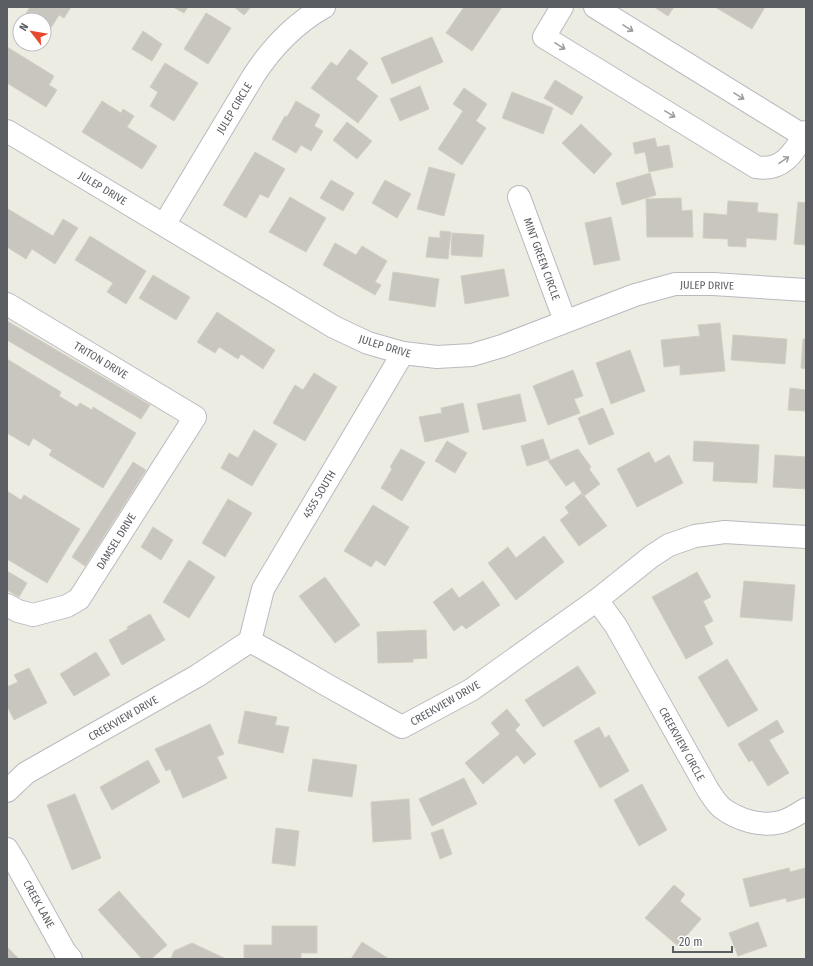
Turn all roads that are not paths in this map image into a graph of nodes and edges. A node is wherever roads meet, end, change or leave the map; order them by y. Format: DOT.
graph roads {
  1 [pos="324,7"];
  2 [pos="562,7"];
  3 [pos="595,7"];
  4 [pos="7,132"];
  5 [pos="805,134"];
  6 [pos="519,198"];
  7 [pos="164,225"];
  8 [pos="806,290"];
  9 [pos="7,304"];
  10 [pos="565,321"];
  11 [pos="403,353"];
  12 [pos="195,417"];
  13 [pos="806,537"];
  14 [pos="597,600"];
  15 [pos="7,605"];
  16 [pos="250,641"];
  17 [pos="7,791"];
  18 [pos="806,809"];
  19 [pos="7,849"];
  20 [pos="71,959"];
  1 -- 7 [label="street, JULEP CIRCLE"];
  2 -- 5 [label="street, one-way"];
  3 -- 5 [label="street, one-way"];
  4 -- 7 [label="street, JULEP DRIVE"];
  6 -- 10 [label="street, MINT GREEN CIRCLE"];
  7 -- 11 [label="street, JULEP DRIVE"];
  8 -- 10 [label="street, JULEP DRIVE"];
  9 -- 12 [label="street, TRITON DRIVE"];
  10 -- 11 [label="street, JULEP DRIVE"];
  11 -- 16 [label="street, 4555 SOUTH"];
  12 -- 15 [label="street, DAMSEL DRIVE"];
  13 -- 14 [label="street, CREEKVIEW DRIVE"];
  14 -- 16 [label="street, CREEKVIEW DRIVE"];
  14 -- 18 [label="street, CREEKVIEW CIRCLE"];
  16 -- 17 [label="street, CREEKVIEW DRIVE"];
  19 -- 20 [label="street, CREEK LANE"];
}
